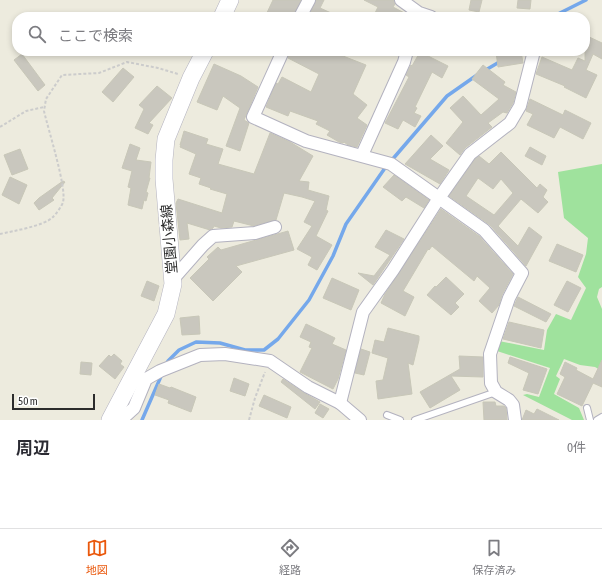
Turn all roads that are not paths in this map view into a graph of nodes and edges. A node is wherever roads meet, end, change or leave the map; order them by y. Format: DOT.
graph roads {
  1 [pos="230,0"];
  2 [pos="309,0"];
  3 [pos="401,0"];
  4 [pos="224,12"];
  5 [pos="303,12"];
  6 [pos="415,12"];
  7 [pos="202,56"];
  8 [pos="281,56"];
  9 [pos="406,56"];
  10 [pos="533,56"];
  11 [pos="362,155"];
  12 [pos="439,198"];
  13 [pos="275,227"];
  14 [pos="173,279"];
  15 [pos="496,392"];
  16 [pos="340,403"];
  17 [pos="587,408"];
  18 [pos="387,415"];
  19 [pos="602,417"];
  20 [pos="110,420"];
  21 [pos="121,420"];
  22 [pos="360,420"];
  23 [pos="400,420"];
  24 [pos="415,420"];
  25 [pos="515,420"];
  26 [pos="590,420"];
  27 [pos="597,420"];
  1 -- 4 [label="main road"];
  2 -- 5 [label="street"];
  3 -- 6 [label="street"];
  7 -- 14 [label="main road, 堂園小森線"];
  8 -- 11 [label="street"];
  9 -- 11 [label="street"];
  10 -- 12 [label="street"];
  11 -- 12 [label="street"];
  12 -- 15 [label="street"];
  12 -- 16 [label="street"];
  13 -- 14 [label="street"];
  14 -- 20 [label="main road, 堂園小森線"];
  15 -- 24 [label="lane"];
  15 -- 25 [label="street"];
  16 -- 21 [label="street"];
  16 -- 22 [label="street"];
  17 -- 26 [label="lane"];
  18 -- 23 [label="lane"];
  19 -- 27 [label="lane"];
}
